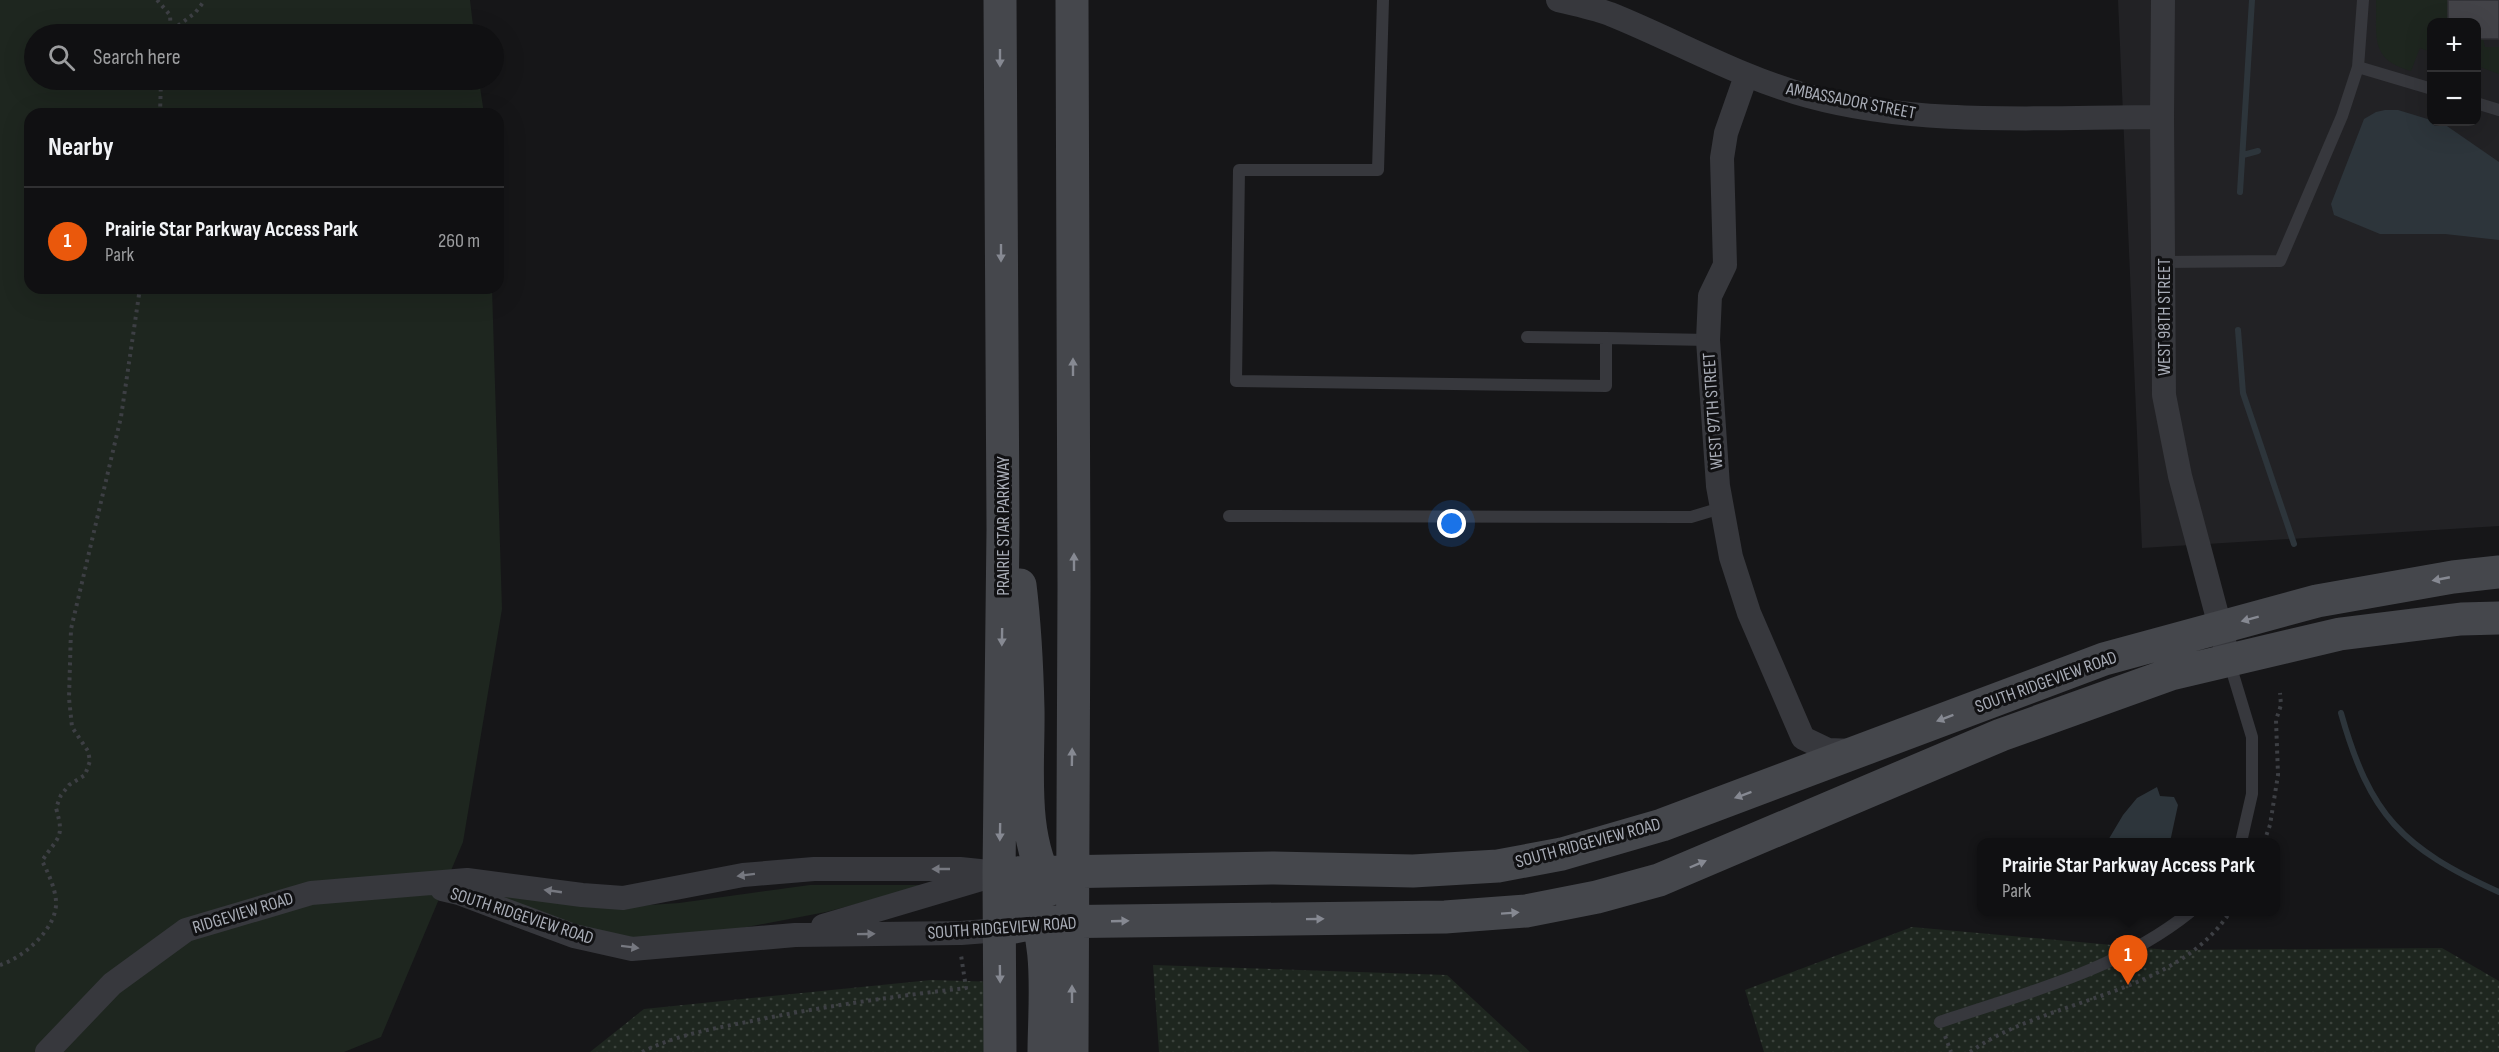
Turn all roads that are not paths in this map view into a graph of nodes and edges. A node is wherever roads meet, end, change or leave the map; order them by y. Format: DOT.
graph roads {
  1 [pos="1000,0"];
  2 [pos="1072,0"];
  3 [pos="1383,0"];
  4 [pos="1558,0"];
  5 [pos="2163,0"];
  6 [pos="2362,0"];
  7 [pos="2358,67"];
  8 [pos="1746,76"];
  9 [pos="2427,88"];
  10 [pos="2481,105"];
  11 [pos="2499,110"];
  12 [pos="2162,117"];
  13 [pos="2163,262"];
  14 [pos="1527,337"];
  15 [pos="1606,338"];
  16 [pos="1708,340"];
  17 [pos="1721,508"];
  18 [pos="1229,516"];
  19 [pos="1003,529"];
  20 [pos="2499,572"];
  21 [pos="2499,618"];
  22 [pos="2219,628"];
  23 [pos="2229,660"];
  24 [pos="1803,738"];
  25 [pos="1860,751"];
  26 [pos="1785,780"];
  27 [pos="2242,838"];
  28 [pos="1049,864"];
  29 [pos="999,873"];
  30 [pos="413,884"];
  31 [pos="2185,916"];
  32 [pos="1038,922"];
  33 [pos="1072,922"];
  34 [pos="999,930"];
  35 [pos="795,935"];
  36 [pos="1940,1022"];
  37 [pos="47,1052"];
  38 [pos="1000,1052"];
  39 [pos="1044,1052"];
  40 [pos="1072,1052"];
  1 -- 19 [label="main road, PRAIRIE STAR PARKWAY, one-way"];
  28 -- 2 [label="main road, one-way"];
  3 -- 15 [label="lane"];
  4 -- 8 [label="street, AMBASSADOR STREET"];
  5 -- 12 [label="street, WEST 98TH STREET"];
  6 -- 7 [label="lane"];
  7 -- 9 [label="lane"];
  7 -- 13 [label="lane"];
  8 -- 12 [label="street, AMBASSADOR STREET"];
  8 -- 16 [label="street, WEST 97TH STREET"];
  10 -- 11 [label="lane"];
  12 -- 13 [label="street, WEST 98TH STREET"];
  13 -- 22 [label="street, WEST 98TH STREET"];
  14 -- 15 [label="lane"];
  15 -- 16 [label="lane"];
  16 -- 17 [label="street, WEST 97TH STREET"];
  17 -- 18 [label="lane"];
  17 -- 24 [label="street, WEST 97TH STREET"];
  19 -- 28 [label="main road"];
  19 -- 29 [label="main road, PRAIRIE STAR PARKWAY, one-way"];
  20 -- 22 [label="main road, SOUTH RIDGEVIEW ROAD, one-way"];
  21 -- 23 [label="main road, SOUTH RIDGEVIEW ROAD"];
  22 -- 23 [label="street, WEST 98TH STREET"];
  22 -- 25 [label="main road, SOUTH RIDGEVIEW ROAD, one-way"];
  23 -- 27 [label="lane"];
  33 -- 23 [label="main road, SOUTH RIDGEVIEW ROAD, one-way"];
  24 -- 25 [label="street"];
  24 -- 26 [label="street"];
  25 -- 26 [label="main road, SOUTH RIDGEVIEW ROAD"];
  26 -- 28 [label="main road, SOUTH RIDGEVIEW ROAD, one-way"];
  28 -- 29 [label="main road, SOUTH RIDGEVIEW ROAD"];
  28 -- 33 [label="main road"];
  29 -- 30 [label="street, SOUTH RIDGEVIEW ROAD, one-way"];
  29 -- 32 [label="main road"];
  29 -- 34 [label="main road, PRAIRIE STAR PARKWAY"];
  29 -- 35 [label="street"];
  30 -- 35 [label="street, SOUTH RIDGEVIEW ROAD, one-way"];
  30 -- 37 [label="street, RIDGEVIEW ROAD"];
  31 -- 36 [label="lane"];
  32 -- 33 [label="main road, SOUTH RIDGEVIEW ROAD"];
  32 -- 34 [label="main road, SOUTH RIDGEVIEW ROAD"];
  32 -- 39 [label="main road"];
  40 -- 33 [label="main road, one-way"];
  35 -- 34 [label="street, SOUTH RIDGEVIEW ROAD, one-way"];
  34 -- 38 [label="main road, PRAIRIE STAR PARKWAY, one-way"];
}
